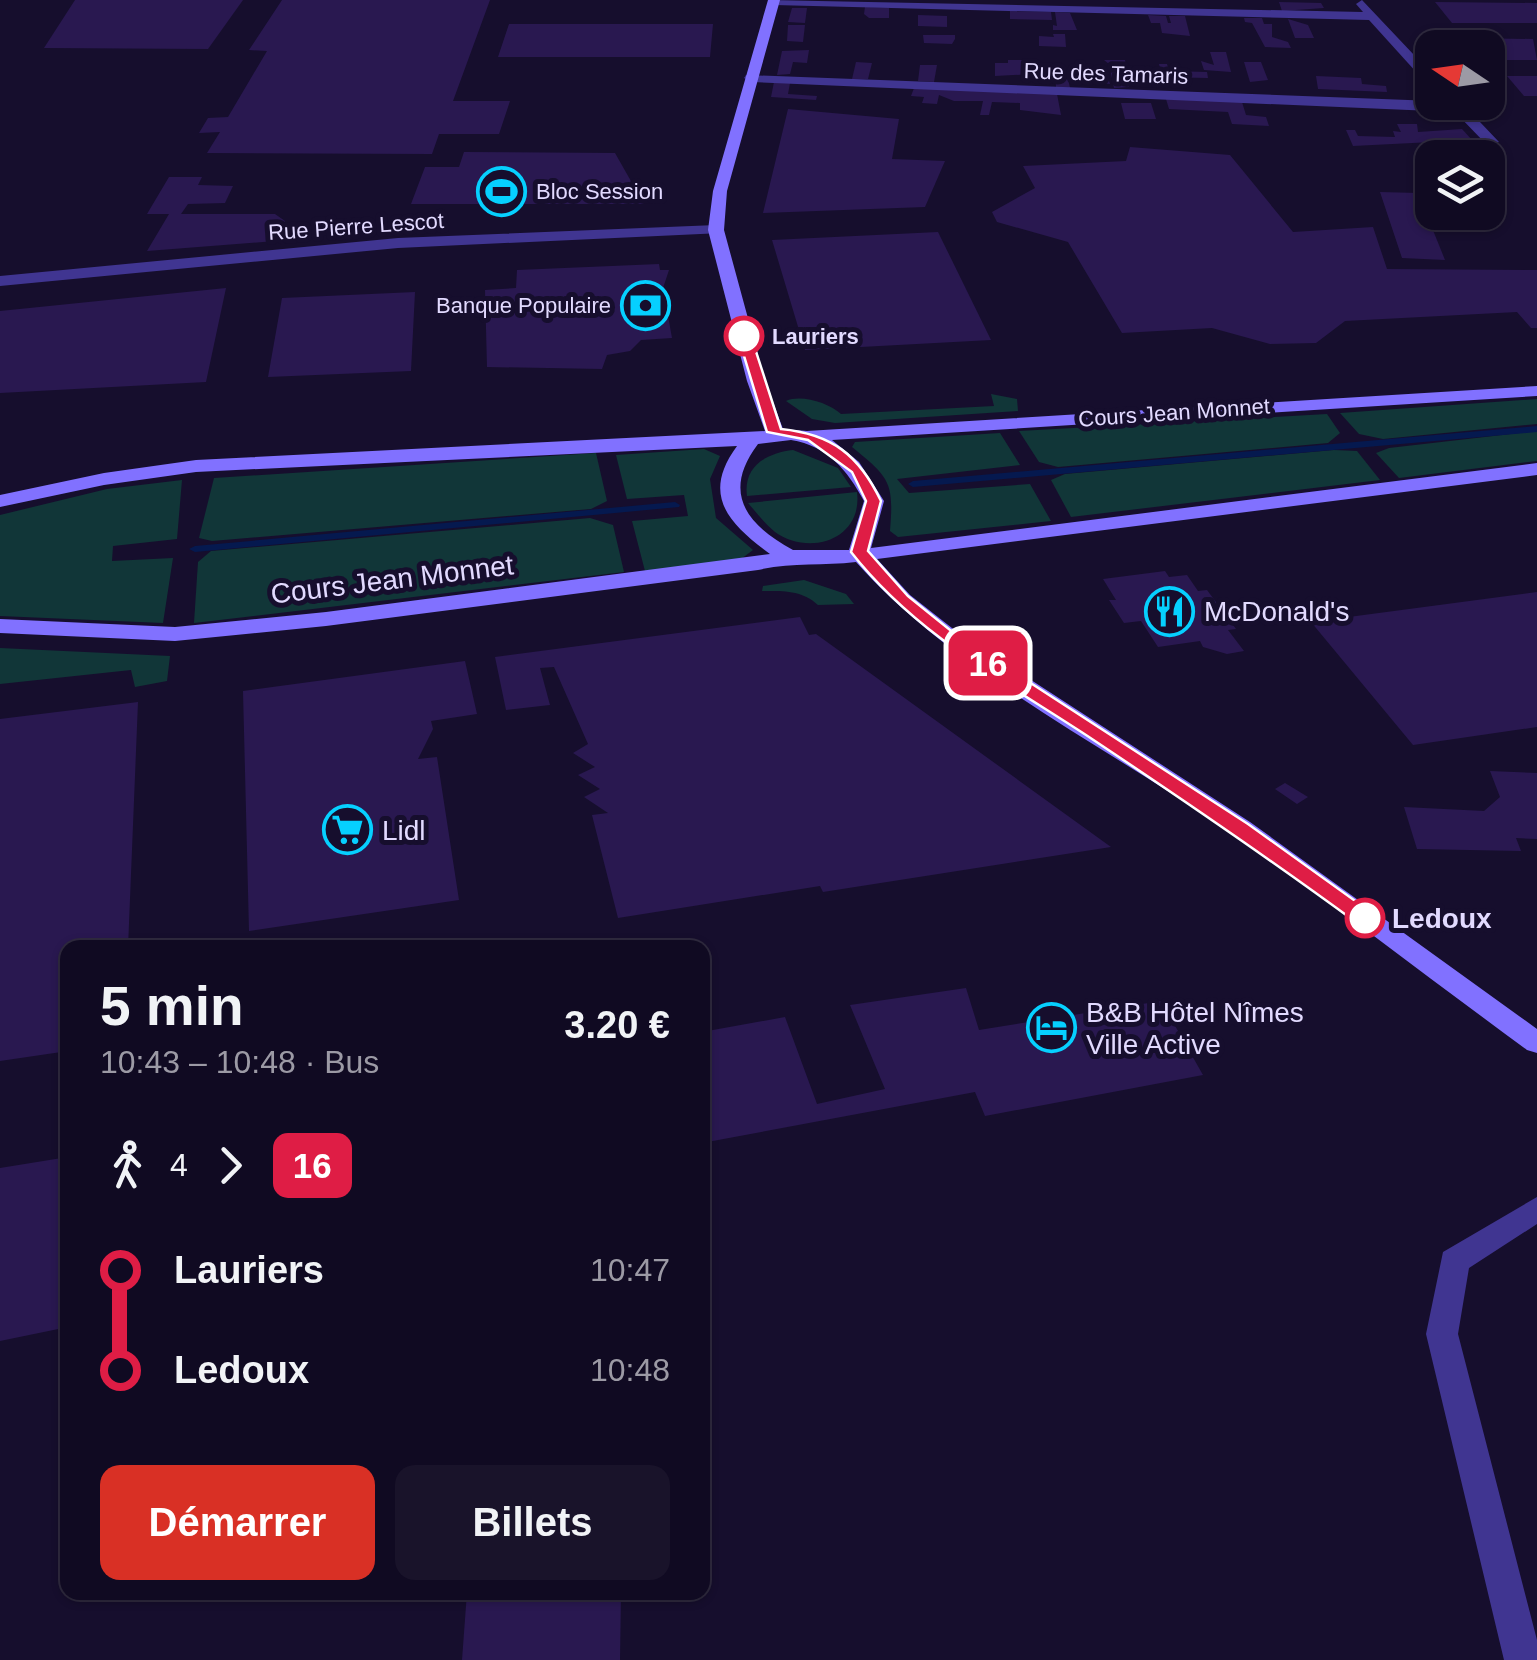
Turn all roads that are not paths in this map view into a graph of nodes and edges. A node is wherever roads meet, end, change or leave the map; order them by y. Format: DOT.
graph roads {
  1 [pos="774,0"];
  2 [pos="1359,0"];
  3 [pos="1372,16"];
  4 [pos="1415,63"];
  5 [pos="751,78"];
  6 [pos="1415,103"];
  7 [pos="1471,120"];
  8 [pos="1490,140"];
  9 [pos="716,230"];
  10 [pos="0,281"];
  11 [pos="1537,391"];
  12 [pos="775,432"];
  13 [pos="812,436"];
  14 [pos="750,440"];
  15 [pos="1537,468"];
  16 [pos="0,501"];
  17 [pos="860,552"];
  18 [pos="788,556"];
  19 [pos="0,626"];
  20 [pos="1537,1043"];
  21 [pos="1537,1208"];
  22 [pos="1523,1660"];
  1 -- 3 [label="street"];
  1 -- 5 [label="main road"];
  2 -- 3 [label="street"];
  3 -- 4 [label="street"];
  5 -- 6 [label="street, Rue des Tamaris"];
  5 -- 9 [label="main road"];
  7 -- 8 [label="street"];
  9 -- 10 [label="street, Rue Pierre Lescot"];
  9 -- 12 [label="main road"];
  11 -- 13 [label="main road, Cours Jean Monnet"];
  12 -- 13 [label="main road"];
  12 -- 14 [label="main road"];
  13 -- 17 [label="main road"];
  14 -- 16 [label="main road"];
  14 -- 18 [label="main road"];
  15 -- 17 [label="main road"];
  17 -- 18 [label="main road"];
  17 -- 20 [label="main road"];
  18 -- 19 [label="main road, Cours Jean Monnet"];
  21 -- 22 [label="street"];
}
